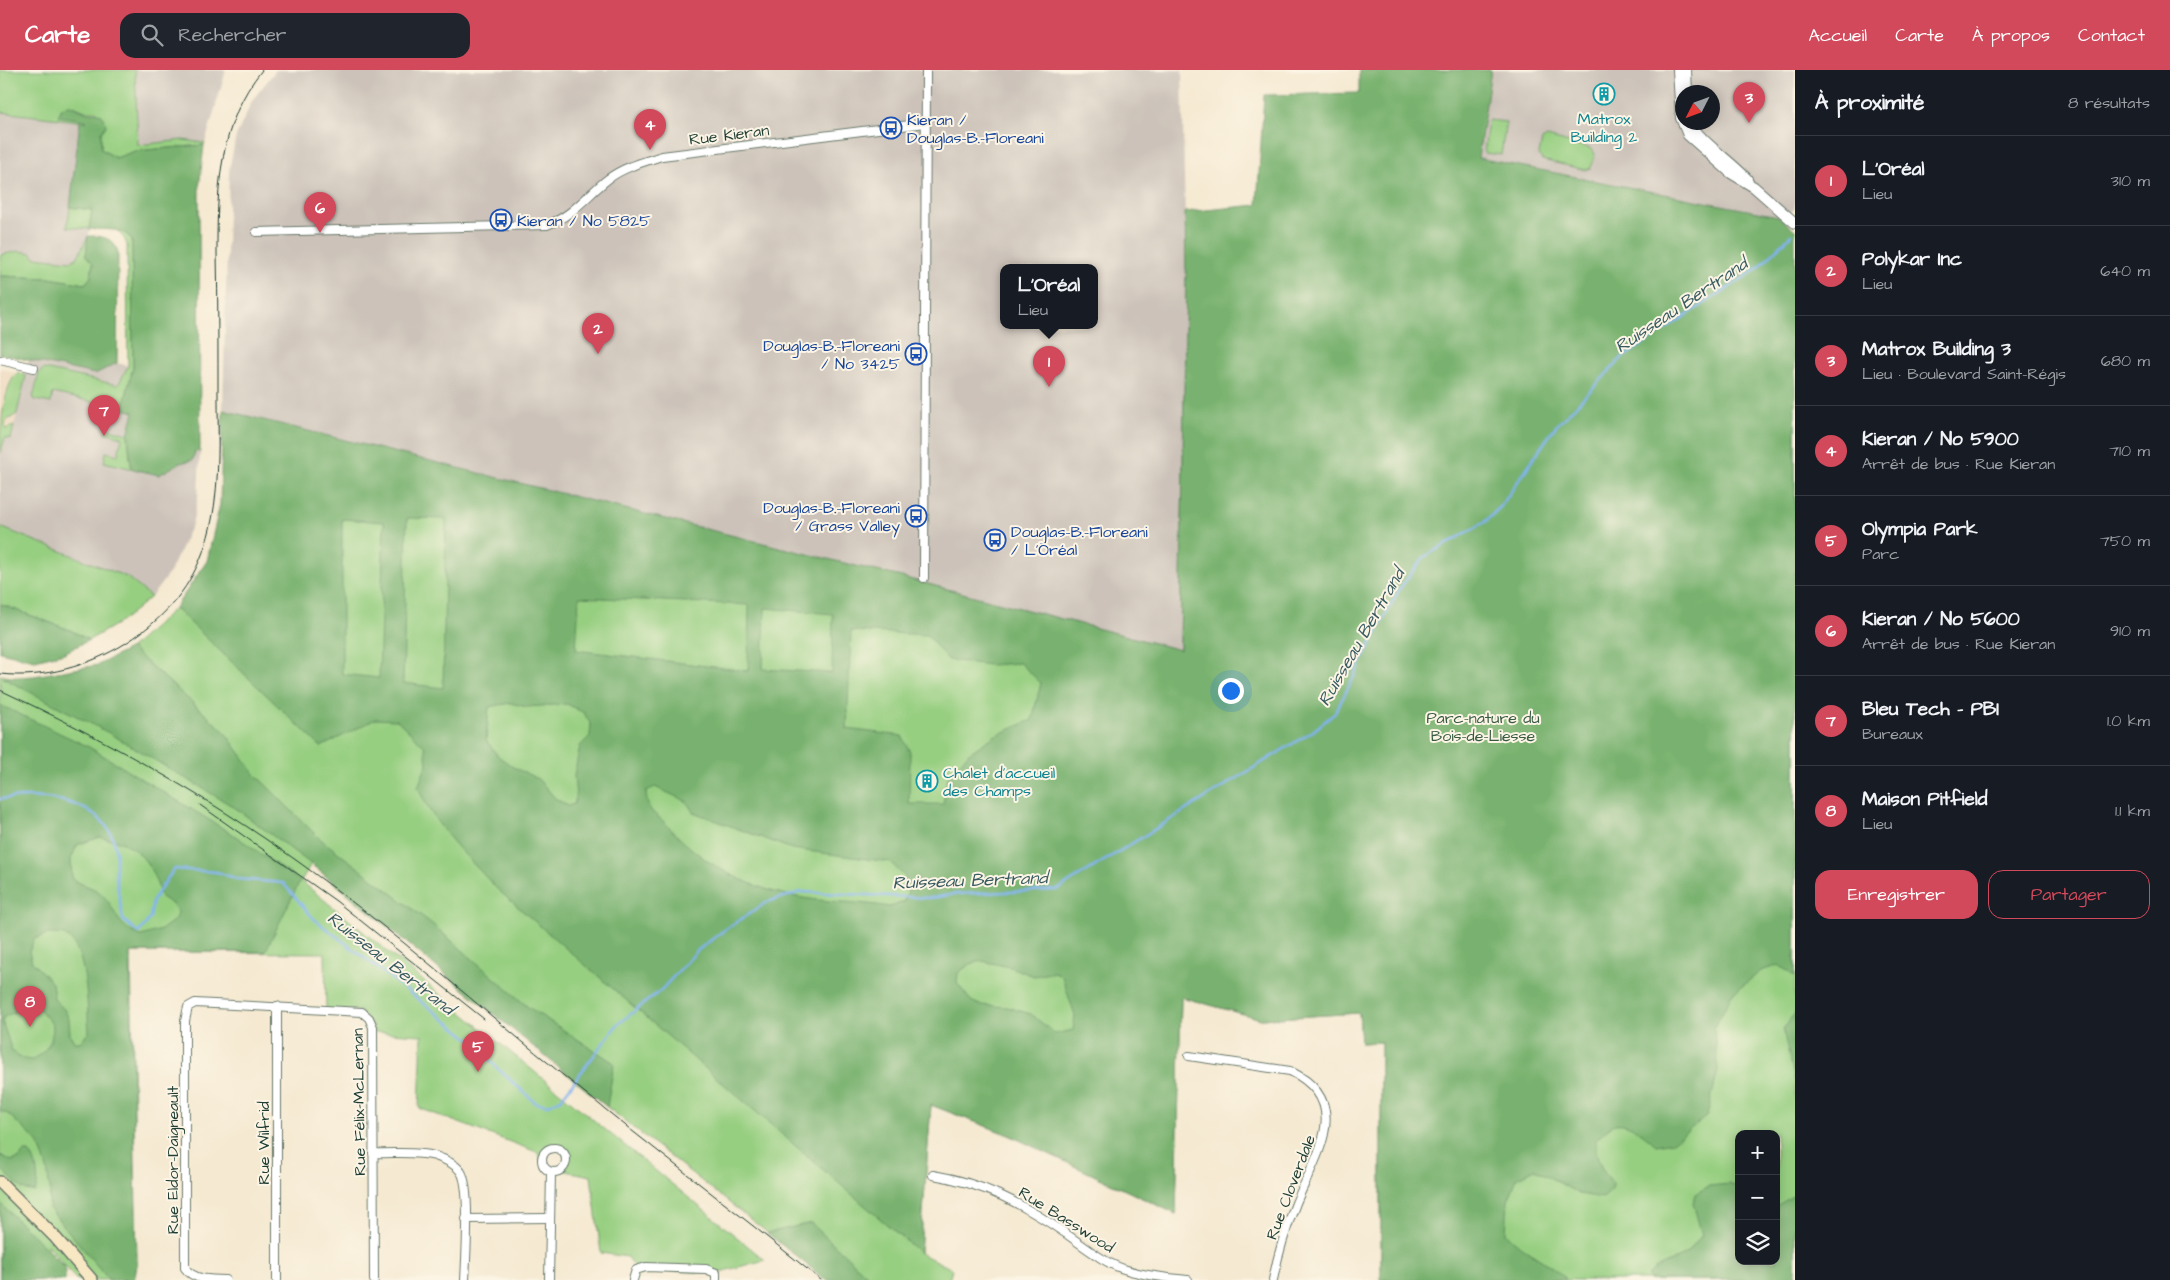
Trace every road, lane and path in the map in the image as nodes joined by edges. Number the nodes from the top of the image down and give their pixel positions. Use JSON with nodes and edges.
{"nodes":[{"id":1,"x":926,"y":70,"type":"edge"},
{"id":2,"x":1678,"y":70,"type":"edge"},
{"id":3,"x":1686,"y":70,"type":"edge"},
{"id":4,"x":1687,"y":85,"type":"edge"},
{"id":5,"x":926,"y":123,"type":"junction"},
{"id":6,"x":1695,"y":130,"type":"edge"},
{"id":7,"x":1754,"y":187,"type":"junction"},
{"id":8,"x":1795,"y":223,"type":"edge"},
{"id":9,"x":256,"y":232,"type":"dead end"},
{"id":10,"x":0,"y":360,"type":"edge"},
{"id":11,"x":34,"y":368,"type":"dead end"},
{"id":12,"x":924,"y":578,"type":"dead end"},
{"id":13,"x":277,"y":1006,"type":"junction"},
{"id":14,"x":188,"y":1007,"type":"joint"},
{"id":15,"x":1189,"y":1056,"type":"dead end"},
{"id":16,"x":373,"y":1153,"type":"junction"},
{"id":17,"x":551,"y":1172,"type":"dead end"},
{"id":18,"x":933,"y":1175,"type":"dead end"},
{"id":19,"x":0,"y":1182,"type":"edge"},
{"id":20,"x":548,"y":1218,"type":"junction"},
{"id":21,"x":466,"y":1219,"type":"junction"},
{"id":22,"x":1175,"y":1279,"type":"edge"},
{"id":23,"x":92,"y":1280,"type":"edge"},
{"id":24,"x":226,"y":1280,"type":"edge"},
{"id":25,"x":277,"y":1280,"type":"edge"},
{"id":26,"x":374,"y":1280,"type":"edge"},
{"id":27,"x":465,"y":1280,"type":"edge"},
{"id":28,"x":549,"y":1280,"type":"edge"},
{"id":29,"x":633,"y":1280,"type":"edge"},
{"id":30,"x":716,"y":1280,"type":"edge"},
{"id":31,"x":1188,"y":1280,"type":"edge"},
{"id":32,"x":1273,"y":1280,"type":"edge"}],
"edges":[{"from":1,"to":5,"type":"street"},
{"from":2,"to":7,"type":"street"},
{"from":3,"to":4,"type":"street"},
{"from":5,"to":9,"type":"street","name":"Rue Kieran"},
{"from":5,"to":12,"type":"street"},
{"from":6,"to":7,"type":"street"},
{"from":7,"to":8,"type":"street"},
{"from":10,"to":11,"type":"street"},
{"from":13,"to":14,"type":"street","name":"Rue Félix-McLernan"},
{"from":13,"to":16,"type":"street","name":"Rue Félix-McLernan"},
{"from":13,"to":25,"type":"street","name":"Rue Wilfrid"},
{"from":14,"to":24,"type":"street","name":"Rue Eldor-Daigneault"},
{"from":15,"to":32,"type":"street","name":"Rue Cloverdale"},
{"from":16,"to":21,"type":"street"},
{"from":16,"to":26,"type":"street","name":"Rue Félix-McLernan"},
{"from":17,"to":20,"type":"street"},
{"from":18,"to":22,"type":"street","name":"Rue Basswood"},
{"from":19,"to":23,"type":"main road"},
{"from":20,"to":21,"type":"street"},
{"from":20,"to":28,"type":"street"},
{"from":21,"to":27,"type":"street"},
{"from":22,"to":31,"type":"street","name":"Rue Basswood"},
{"from":29,"to":30,"type":"street"}]}
